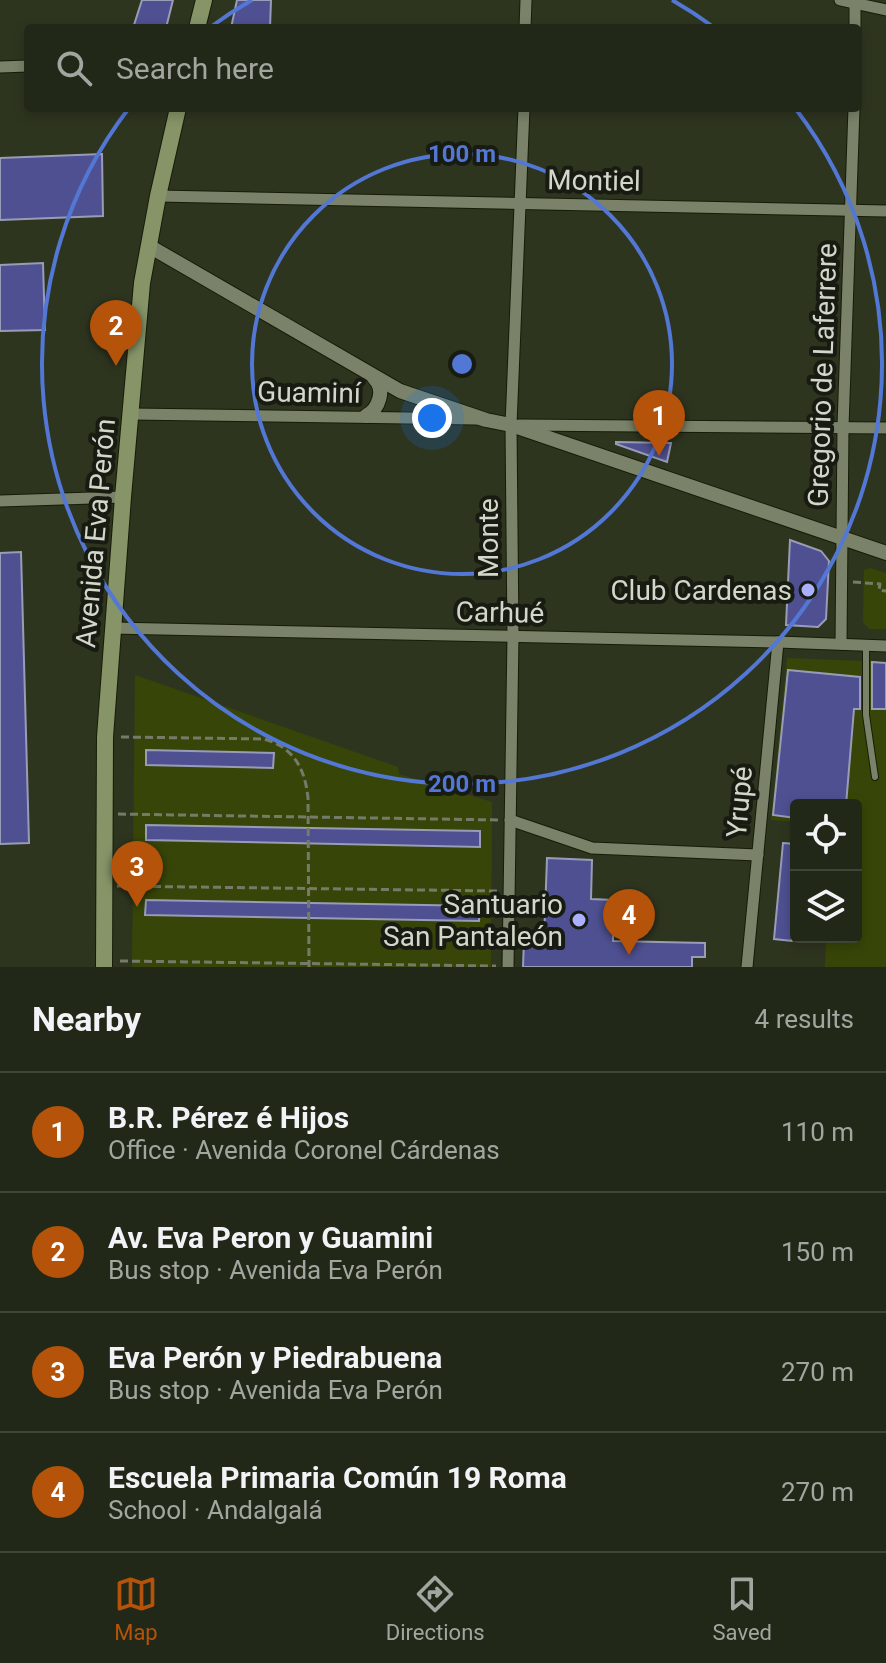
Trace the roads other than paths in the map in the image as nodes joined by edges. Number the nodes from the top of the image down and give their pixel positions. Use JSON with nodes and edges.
{"nodes":[{"id":1,"x":204,"y":0,"type":"edge"},
{"id":2,"x":526,"y":0,"type":"edge"},
{"id":3,"x":840,"y":0,"type":"edge"},
{"id":4,"x":855,"y":2,"type":"edge"},
{"id":5,"x":886,"y":10,"type":"edge"},
{"id":6,"x":198,"y":24,"type":"edge"},
{"id":7,"x":525,"y":24,"type":"edge"},
{"id":8,"x":855,"y":24,"type":"edge"},
{"id":9,"x":24,"y":66,"type":"edge"},
{"id":10,"x":0,"y":67,"type":"edge"},
{"id":11,"x":177,"y":112,"type":"edge"},
{"id":12,"x":524,"y":112,"type":"edge"},
{"id":13,"x":854,"y":112,"type":"edge"},
{"id":14,"x":158,"y":196,"type":"junction"},
{"id":15,"x":522,"y":202,"type":"junction"},
{"id":16,"x":852,"y":210,"type":"junction"},
{"id":17,"x":886,"y":211,"type":"edge"},
{"id":18,"x":149,"y":246,"type":"junction"},
{"id":19,"x":374,"y":378,"type":"junction"},
{"id":20,"x":132,"y":414,"type":"junction"},
{"id":21,"x":366,"y":416,"type":"junction"},
{"id":22,"x":486,"y":420,"type":"junction"},
{"id":23,"x":511,"y":425,"type":"junction"},
{"id":24,"x":843,"y":427,"type":"junction"},
{"id":25,"x":886,"y":428,"type":"edge"},
{"id":26,"x":123,"y":497,"type":"junction"},
{"id":27,"x":0,"y":501,"type":"edge"},
{"id":28,"x":841,"y":539,"type":"junction"},
{"id":29,"x":886,"y":553,"type":"edge"},
{"id":30,"x":112,"y":628,"type":"junction"},
{"id":31,"x":513,"y":636,"type":"junction"},
{"id":32,"x":778,"y":642,"type":"junction"},
{"id":33,"x":841,"y":644,"type":"junction"},
{"id":34,"x":866,"y":645,"type":"junction"},
{"id":35,"x":886,"y":646,"type":"edge"},
{"id":36,"x":875,"y":777,"type":"dead end"},
{"id":37,"x":510,"y":820,"type":"junction"},
{"id":38,"x":758,"y":855,"type":"junction"},
{"id":39,"x":104,"y":964,"type":"edge"},
{"id":40,"x":508,"y":966,"type":"edge"},
{"id":41,"x":747,"y":967,"type":"edge"}],
"edges":[{"from":1,"to":6,"type":"main road"},
{"from":2,"to":7,"type":"street"},
{"from":3,"to":4,"type":"street"},
{"from":4,"to":5,"type":"street"},
{"from":4,"to":8,"type":"street"},
{"from":9,"to":10,"type":"street"},
{"from":11,"to":14,"type":"main road","name":"Avenida Eva Perón"},
{"from":12,"to":15,"type":"street","name":"Monte"},
{"from":13,"to":16,"type":"street","name":"Gregorio de Laferrere"},
{"from":14,"to":15,"type":"street","name":"Montiel"},
{"from":14,"to":18,"type":"main road","name":"Avenida Eva Perón"},
{"from":15,"to":16,"type":"street","name":"Montiel"},
{"from":15,"to":23,"type":"street","name":"Monte"},
{"from":16,"to":17,"type":"street","name":"Montiel"},
{"from":16,"to":24,"type":"street","name":"Gregorio de Laferrere"},
{"from":18,"to":19,"type":"street"},
{"from":18,"to":20,"type":"main road","name":"Avenida Eva Perón"},
{"from":19,"to":21,"type":"street"},
{"from":19,"to":22,"type":"street"},
{"from":20,"to":21,"type":"street","name":"Guaminí"},
{"from":20,"to":26,"type":"main road","name":"Avenida Eva Perón"},
{"from":21,"to":22,"type":"street","name":"Guaminí"},
{"from":22,"to":23,"type":"street"},
{"from":23,"to":24,"type":"street"},
{"from":23,"to":28,"type":"street"},
{"from":23,"to":31,"type":"street","name":"Monte"},
{"from":24,"to":25,"type":"street"},
{"from":24,"to":28,"type":"street","name":"Gregorio de Laferrere"},
{"from":26,"to":27,"type":"street"},
{"from":26,"to":30,"type":"main road","name":"Avenida Eva Perón"},
{"from":28,"to":29,"type":"street"},
{"from":28,"to":33,"type":"street","name":"Gregorio de Laferrere"},
{"from":30,"to":31,"type":"street","name":"Carhué"},
{"from":30,"to":39,"type":"main road","name":"Avenida Eva Perón"},
{"from":31,"to":32,"type":"street","name":"Carhué"},
{"from":31,"to":37,"type":"street","name":"Monte"},
{"from":32,"to":33,"type":"street","name":"Carhué"},
{"from":32,"to":38,"type":"street","name":"Yrupé"},
{"from":33,"to":34,"type":"street","name":"Carhué"},
{"from":34,"to":35,"type":"street","name":"Carhué"},
{"from":34,"to":36,"type":"lane"},
{"from":37,"to":38,"type":"street"},
{"from":37,"to":40,"type":"street","name":"Monte"},
{"from":38,"to":41,"type":"street","name":"Yrupé"}]}
